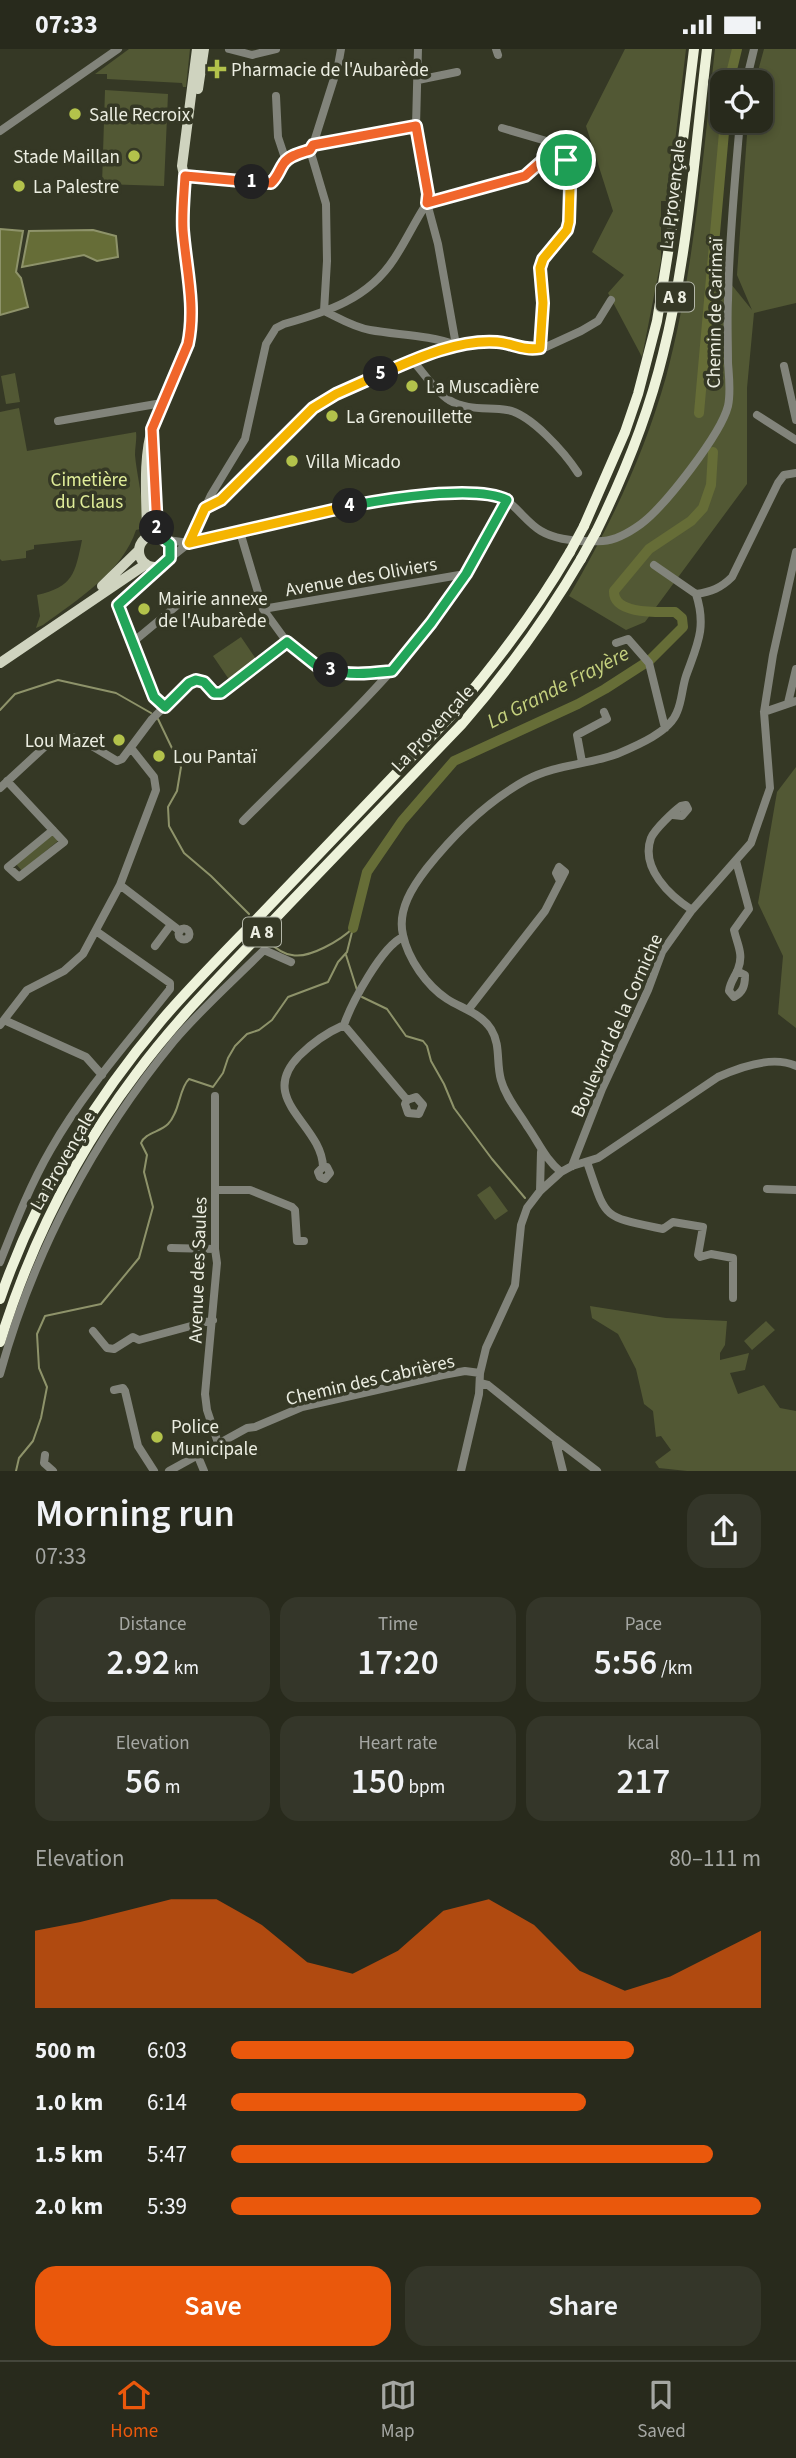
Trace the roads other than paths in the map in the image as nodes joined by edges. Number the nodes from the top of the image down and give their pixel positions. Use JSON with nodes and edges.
{"nodes":[{"id":1,"x":118,"y":49,"type":"edge"},
{"id":2,"x":197,"y":49,"type":"edge"},
{"id":3,"x":204,"y":49,"type":"edge"},
{"id":4,"x":276,"y":49,"type":"edge"},
{"id":5,"x":341,"y":49,"type":"edge"},
{"id":6,"x":418,"y":49,"type":"edge"},
{"id":7,"x":694,"y":49,"type":"edge"},
{"id":8,"x":707,"y":49,"type":"edge"},
{"id":9,"x":754,"y":49,"type":"edge"},
{"id":10,"x":236,"y":50,"type":"edge"},
{"id":11,"x":749,"y":70,"type":"edge"},
{"id":12,"x":457,"y":72,"type":"dead end"},
{"id":13,"x":418,"y":80,"type":"junction"},
{"id":14,"x":276,"y":96,"type":"dead end"},
{"id":15,"x":416,"y":126,"type":"junction"},
{"id":16,"x":502,"y":128,"type":"dead end"},
{"id":17,"x":0,"y":131,"type":"edge"},
{"id":18,"x":739,"y":133,"type":"edge"},
{"id":19,"x":560,"y":145,"type":"junction"},
{"id":20,"x":312,"y":148,"type":"junction"},
{"id":21,"x":286,"y":161,"type":"junction"},
{"id":22,"x":185,"y":176,"type":"junction"},
{"id":23,"x":427,"y":203,"type":"junction"},
{"id":24,"x":611,"y":300,"type":"dead end"},
{"id":25,"x":324,"y":311,"type":"junction"},
{"id":26,"x":456,"y":345,"type":"junction"},
{"id":27,"x":540,"y":348,"type":"junction"},
{"id":28,"x":412,"y":360,"type":"junction"},
{"id":29,"x":784,"y":366,"type":"dead end"},
{"id":30,"x":162,"y":403,"type":"junction"},
{"id":31,"x":757,"y":415,"type":"dead end"},
{"id":32,"x":796,"y":420,"type":"edge"},
{"id":33,"x":58,"y":421,"type":"dead end"},
{"id":34,"x":152,"y":429,"type":"junction"},
{"id":35,"x":796,"y":440,"type":"edge"},
{"id":36,"x":578,"y":473,"type":"dead end"},
{"id":37,"x":796,"y":473,"type":"edge"},
{"id":38,"x":507,"y":500,"type":"junction"},
{"id":39,"x":205,"y":508,"type":"junction"},
{"id":40,"x":240,"y":532,"type":"junction"},
{"id":41,"x":148,"y":537,"type":"junction"},
{"id":42,"x":163,"y":538,"type":"junction"},
{"id":43,"x":189,"y":543,"type":"junction"},
{"id":44,"x":139,"y":550,"type":"junction"},
{"id":45,"x":796,"y":552,"type":"edge"},
{"id":46,"x":170,"y":558,"type":"junction"},
{"id":47,"x":146,"y":564,"type":"junction"},
{"id":48,"x":654,"y":565,"type":"dead end"},
{"id":49,"x":158,"y":567,"type":"junction"},
{"id":50,"x":466,"y":574,"type":"junction"},
{"id":51,"x":696,"y":594,"type":"junction"},
{"id":52,"x":186,"y":598,"type":"dead end"},
{"id":53,"x":82,"y":605,"type":"junction"},
{"id":54,"x":263,"y":609,"type":"junction"},
{"id":55,"x":133,"y":642,"type":"junction"},
{"id":56,"x":287,"y":642,"type":"junction"},
{"id":57,"x":616,"y":643,"type":"dead end"},
{"id":58,"x":0,"y":663,"type":"edge"},
{"id":59,"x":796,"y":669,"type":"edge"},
{"id":60,"x":392,"y":671,"type":"junction"},
{"id":61,"x":792,"y":702,"type":"edge"},
{"id":62,"x":165,"y":707,"type":"junction"},
{"id":63,"x":604,"y":712,"type":"dead end"},
{"id":64,"x":764,"y":712,"type":"junction"},
{"id":65,"x":665,"y":728,"type":"junction"},
{"id":66,"x":131,"y":748,"type":"junction"},
{"id":67,"x":582,"y":761,"type":"junction"},
{"id":68,"x":7,"y":781,"type":"junction"},
{"id":69,"x":0,"y":788,"type":"edge"},
{"id":70,"x":673,"y":815,"type":"dead end"},
{"id":71,"x":243,"y":821,"type":"dead end"},
{"id":72,"x":53,"y":830,"type":"junction"},
{"id":73,"x":736,"y":861,"type":"junction"},
{"id":74,"x":560,"y":881,"type":"dead end"},
{"id":75,"x":120,"y":885,"type":"junction"},
{"id":76,"x":692,"y":910,"type":"junction"},
{"id":77,"x":170,"y":926,"type":"junction"},
{"id":78,"x":96,"y":931,"type":"junction"},
{"id":79,"x":180,"y":931,"type":"dead end"},
{"id":80,"x":403,"y":937,"type":"junction"},
{"id":81,"x":155,"y":946,"type":"dead end"},
{"id":82,"x":291,"y":962,"type":"dead end"},
{"id":83,"x":737,"y":971,"type":"dead end"},
{"id":84,"x":468,"y":1010,"type":"junction"},
{"id":85,"x":2,"y":1023,"type":"edge"},
{"id":86,"x":344,"y":1025,"type":"junction"},
{"id":87,"x":796,"y":1066,"type":"edge"},
{"id":88,"x":102,"y":1075,"type":"junction"},
{"id":89,"x":215,"y":1096,"type":"dead end"},
{"id":90,"x":407,"y":1100,"type":"dead end"},
{"id":91,"x":541,"y":1152,"type":"junction"},
{"id":92,"x":587,"y":1161,"type":"junction"},
{"id":93,"x":572,"y":1166,"type":"junction"},
{"id":94,"x":323,"y":1167,"type":"dead end"},
{"id":95,"x":561,"y":1172,"type":"junction"},
{"id":96,"x":767,"y":1189,"type":"dead end"},
{"id":97,"x":216,"y":1190,"type":"junction"},
{"id":98,"x":796,"y":1190,"type":"edge"},
{"id":99,"x":540,"y":1191,"type":"junction"},
{"id":100,"x":304,"y":1241,"type":"dead end"},
{"id":101,"x":171,"y":1248,"type":"dead end"},
{"id":102,"x":215,"y":1249,"type":"junction"},
{"id":103,"x":0,"y":1262,"type":"edge"},
{"id":104,"x":733,"y":1298,"type":"dead end"},
{"id":105,"x":0,"y":1299,"type":"edge"},
{"id":106,"x":213,"y":1320,"type":"junction"},
{"id":107,"x":93,"y":1331,"type":"dead end"},
{"id":108,"x":0,"y":1342,"type":"edge"},
{"id":109,"x":0,"y":1374,"type":"edge"},
{"id":110,"x":480,"y":1378,"type":"junction"},
{"id":111,"x":114,"y":1390,"type":"dead end"},
{"id":112,"x":555,"y":1439,"type":"junction"},
{"id":113,"x":218,"y":1443,"type":"junction"},
{"id":114,"x":197,"y":1454,"type":"junction"},
{"id":115,"x":45,"y":1455,"type":"dead end"},
{"id":116,"x":52,"y":1471,"type":"edge"},
{"id":117,"x":154,"y":1471,"type":"edge"},
{"id":118,"x":169,"y":1471,"type":"edge"},
{"id":119,"x":204,"y":1471,"type":"edge"},
{"id":120,"x":461,"y":1471,"type":"edge"},
{"id":121,"x":563,"y":1471,"type":"edge"},
{"id":122,"x":597,"y":1471,"type":"edge"}],
"edges":[{"from":1,"to":17,"type":"street"},
{"from":2,"to":22,"type":"main road"},
{"from":3,"to":22,"type":"main road"},
{"from":4,"to":10,"type":"street"},
{"from":5,"to":20,"type":"street"},
{"from":6,"to":13,"type":"street"},
{"from":7,"to":105,"type":"highway","name":"La Provençale","number":"A 8","bridge":true},
{"from":8,"to":108,"type":"highway","name":"La Provençale","number":"A 8","bridge":true},
{"from":9,"to":11,"type":"street"},
{"from":12,"to":13,"type":"street"},
{"from":13,"to":15,"type":"street"},
{"from":14,"to":21,"type":"street"},
{"from":15,"to":20,"type":"street"},
{"from":15,"to":23,"type":"street"},
{"from":16,"to":19,"type":"street"},
{"from":18,"to":38,"type":"street","name":"Chemin de Carimaï"},
{"from":19,"to":23,"type":"street"},
{"from":19,"to":27,"type":"street"},
{"from":20,"to":21,"type":"street"},
{"from":20,"to":25,"type":"street"},
{"from":21,"to":22,"type":"street"},
{"from":22,"to":30,"type":"main road"},
{"from":23,"to":25,"type":"street"},
{"from":23,"to":26,"type":"street"},
{"from":24,"to":27,"type":"street"},
{"from":25,"to":26,"type":"street"},
{"from":25,"to":39,"type":"street"},
{"from":26,"to":27,"type":"street"},
{"from":26,"to":28,"type":"street"},
{"from":28,"to":36,"type":"street"},
{"from":28,"to":39,"type":"street"},
{"from":29,"to":32,"type":"street"},
{"from":30,"to":33,"type":"street"},
{"from":30,"to":34,"type":"main road"},
{"from":31,"to":35,"type":"street"},
{"from":34,"to":41,"type":"main road"},
{"from":34,"to":42,"type":"main road"},
{"from":37,"to":51,"type":"street"},
{"from":38,"to":40,"type":"street"},
{"from":38,"to":50,"type":"street"},
{"from":39,"to":43,"type":"street"},
{"from":40,"to":43,"type":"street"},
{"from":40,"to":54,"type":"street"},
{"from":41,"to":42,"type":"main road"},
{"from":41,"to":44,"type":"main road"},
{"from":42,"to":43,"type":"street"},
{"from":42,"to":46,"type":"main road"},
{"from":43,"to":46,"type":"street"},
{"from":44,"to":47,"type":"main road"},
{"from":44,"to":53,"type":"main road"},
{"from":45,"to":64,"type":"street","name":"Boulevard de la Corniche"},
{"from":46,"to":49,"type":"main road"},
{"from":47,"to":49,"type":"main road"},
{"from":47,"to":53,"type":"main road"},
{"from":48,"to":51,"type":"street"},
{"from":49,"to":55,"type":"street"},
{"from":50,"to":54,"type":"street","name":"Avenue des Oliviers"},
{"from":50,"to":60,"type":"street"},
{"from":51,"to":65,"type":"street"},
{"from":52,"to":55,"type":"street"},
{"from":53,"to":58,"type":"main road"},
{"from":54,"to":56,"type":"street"},
{"from":55,"to":62,"type":"street"},
{"from":56,"to":60,"type":"street"},
{"from":56,"to":62,"type":"street"},
{"from":57,"to":65,"type":"street"},
{"from":59,"to":61,"type":"street"},
{"from":60,"to":71,"type":"street"},
{"from":61,"to":64,"type":"street"},
{"from":62,"to":66,"type":"street"},
{"from":63,"to":67,"type":"street"},
{"from":64,"to":73,"type":"street","name":"Boulevard de la Corniche"},
{"from":65,"to":67,"type":"street"},
{"from":66,"to":68,"type":"street"},
{"from":66,"to":75,"type":"street"},
{"from":67,"to":80,"type":"street"},
{"from":68,"to":69,"type":"street"},
{"from":68,"to":72,"type":"street"},
{"from":70,"to":76,"type":"street"},
{"from":72,"to":72,"type":"street"},
{"from":73,"to":76,"type":"street","name":"Boulevard de la Corniche"},
{"from":73,"to":83,"type":"street"},
{"from":74,"to":84,"type":"street"},
{"from":75,"to":77,"type":"street"},
{"from":75,"to":78,"type":"street"},
{"from":76,"to":93,"type":"street","name":"Boulevard de la Corniche"},
{"from":77,"to":79,"type":"street"},
{"from":77,"to":81,"type":"street"},
{"from":78,"to":85,"type":"street"},
{"from":78,"to":88,"type":"street"},
{"from":80,"to":84,"type":"street"},
{"from":80,"to":86,"type":"street"},
{"from":82,"to":109,"type":"street"},
{"from":84,"to":91,"type":"street"},
{"from":85,"to":88,"type":"street"},
{"from":86,"to":90,"type":"street"},
{"from":86,"to":94,"type":"street"},
{"from":87,"to":92,"type":"street","name":"Chemin des Cabrières"},
{"from":88,"to":103,"type":"street"},
{"from":89,"to":97,"type":"street","name":"Avenue des Saules"},
{"from":91,"to":95,"type":"street"},
{"from":91,"to":99,"type":"street"},
{"from":92,"to":93,"type":"street","name":"Chemin des Cabrières"},
{"from":92,"to":104,"type":"street"},
{"from":93,"to":95,"type":"street","name":"Chemin des Cabrières"},
{"from":95,"to":99,"type":"street","name":"Chemin des Cabrières"},
{"from":96,"to":98,"type":"street"},
{"from":97,"to":100,"type":"street"},
{"from":97,"to":102,"type":"street","name":"Avenue des Saules"},
{"from":99,"to":110,"type":"street","name":"Chemin des Cabrières"},
{"from":101,"to":102,"type":"street"},
{"from":102,"to":106,"type":"street","name":"Avenue des Saules"},
{"from":106,"to":107,"type":"street"},
{"from":106,"to":113,"type":"street","name":"Avenue des Saules"},
{"from":110,"to":112,"type":"street"},
{"from":110,"to":113,"type":"street","name":"Chemin des Cabrières"},
{"from":110,"to":120,"type":"street"},
{"from":111,"to":117,"type":"street"},
{"from":112,"to":121,"type":"street"},
{"from":112,"to":122,"type":"street"},
{"from":113,"to":114,"type":"street","name":"Chemin des Cabrières"},
{"from":114,"to":118,"type":"street","name":"Chemin des Cabrières"},
{"from":114,"to":119,"type":"street"},
{"from":115,"to":116,"type":"street"}]}
